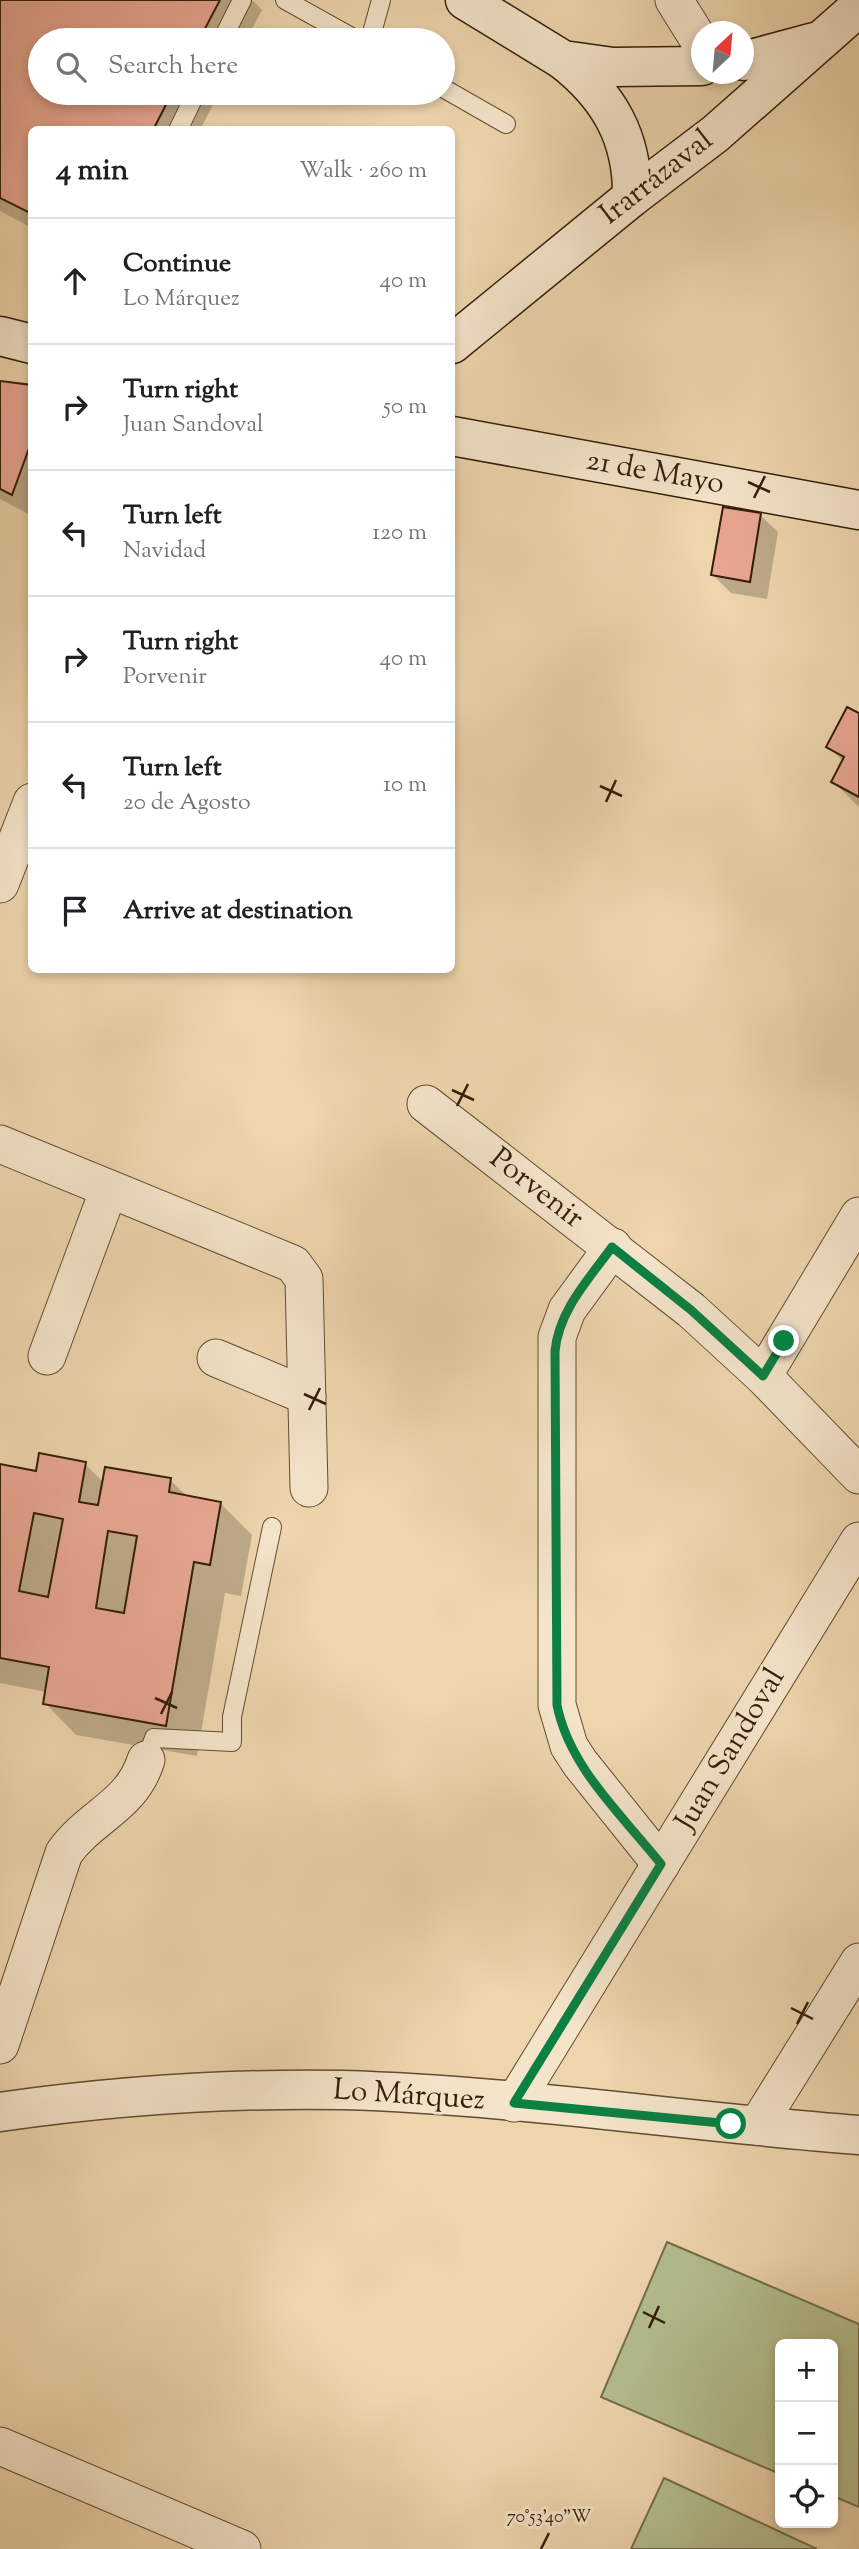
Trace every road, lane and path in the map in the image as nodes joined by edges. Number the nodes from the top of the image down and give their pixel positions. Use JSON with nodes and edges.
{"nodes":[{"id":1,"x":242,"y":0,"type":"edge"},
{"id":2,"x":285,"y":0,"type":"edge"},
{"id":3,"x":381,"y":0,"type":"edge"},
{"id":4,"x":465,"y":0,"type":"edge"},
{"id":5,"x":674,"y":0,"type":"edge"},
{"id":6,"x":859,"y":7,"type":"edge"},
{"id":7,"x":228,"y":28,"type":"edge"},
{"id":8,"x":335,"y":28,"type":"edge"},
{"id":9,"x":373,"y":28,"type":"edge"},
{"id":10,"x":691,"y":28,"type":"edge"},
{"id":11,"x":826,"y":38,"type":"junction"},
{"id":12,"x":754,"y":58,"type":"edge"},
{"id":13,"x":564,"y":60,"type":"junction"},
{"id":14,"x":691,"y":66,"type":"edge"},
{"id":15,"x":455,"y":95,"type":"edge"},
{"id":16,"x":190,"y":105,"type":"edge"},
{"id":17,"x":506,"y":124,"type":"dead end"},
{"id":18,"x":180,"y":126,"type":"edge"},
{"id":19,"x":632,"y":197,"type":"junction"},
{"id":20,"x":0,"y":336,"type":"edge"},
{"id":21,"x":455,"y":342,"type":"edge"},
{"id":22,"x":28,"y":343,"type":"edge"},
{"id":23,"x":455,"y":434,"type":"edge"},
{"id":24,"x":859,"y":510,"type":"edge"},
{"id":25,"x":28,"y":813,"type":"edge"},
{"id":26,"x":0,"y":884,"type":"edge"},
{"id":27,"x":426,"y":1104,"type":"dead end"},
{"id":28,"x":0,"y":1144,"type":"edge"},
{"id":29,"x":109,"y":1189,"type":"junction"},
{"id":30,"x":859,"y":1216,"type":"edge"},
{"id":31,"x":612,"y":1247,"type":"junction"},
{"id":32,"x":47,"y":1356,"type":"dead end"},
{"id":33,"x":216,"y":1358,"type":"dead end"},
{"id":34,"x":763,"y":1376,"type":"junction"},
{"id":35,"x":307,"y":1396,"type":"junction"},
{"id":36,"x":859,"y":1475,"type":"edge"},
{"id":37,"x":309,"y":1488,"type":"dead end"},
{"id":38,"x":272,"y":1527,"type":"dead end"},
{"id":39,"x":859,"y":1541,"type":"edge"},
{"id":40,"x":146,"y":1760,"type":"joint"},
{"id":41,"x":661,"y":1864,"type":"junction"},
{"id":42,"x":859,"y":1962,"type":"edge"},
{"id":43,"x":0,"y":2045,"type":"edge"},
{"id":44,"x":514,"y":2103,"type":"junction"},
{"id":45,"x":0,"y":2112,"type":"edge"},
{"id":46,"x":757,"y":2126,"type":"junction"},
{"id":47,"x":859,"y":2135,"type":"edge"},
{"id":48,"x":0,"y":2446,"type":"edge"},
{"id":49,"x":242,"y":2549,"type":"edge"}],
"edges":[{"from":1,"to":7,"type":"lane"},
{"from":2,"to":8,"type":"lane"},
{"from":3,"to":9,"type":"lane"},
{"from":4,"to":13,"type":"main road"},
{"from":5,"to":10,"type":"street"},
{"from":6,"to":11,"type":"main road","name":"Irarrázaval"},
{"from":11,"to":12,"type":"main road"},
{"from":11,"to":19,"type":"main road","name":"Irarrázaval"},
{"from":13,"to":14,"type":"main road"},
{"from":13,"to":19,"type":"main road"},
{"from":15,"to":17,"type":"lane"},
{"from":16,"to":18,"type":"lane"},
{"from":19,"to":21,"type":"main road","name":"Irarrázaval"},
{"from":20,"to":22,"type":"main road"},
{"from":23,"to":24,"type":"main road","name":"21 de Mayo"},
{"from":25,"to":26,"type":"street"},
{"from":27,"to":31,"type":"street","name":"Porvenir"},
{"from":28,"to":29,"type":"street"},
{"from":29,"to":32,"type":"street"},
{"from":29,"to":35,"type":"street"},
{"from":30,"to":34,"type":"street"},
{"from":31,"to":34,"type":"street","name":"Porvenir"},
{"from":31,"to":41,"type":"street"},
{"from":33,"to":35,"type":"street"},
{"from":34,"to":36,"type":"street","name":"Porvenir"},
{"from":35,"to":37,"type":"street"},
{"from":38,"to":40,"type":"lane"},
{"from":39,"to":41,"type":"street","name":"Juan Sandoval"},
{"from":40,"to":43,"type":"street"},
{"from":41,"to":44,"type":"street","name":"Juan Sandoval"},
{"from":42,"to":46,"type":"street"},
{"from":44,"to":45,"type":"main road","name":"Lo Márquez"},
{"from":44,"to":46,"type":"main road","name":"Lo Márquez"},
{"from":46,"to":47,"type":"main road","name":"Lo Márquez"},
{"from":48,"to":49,"type":"street"}]}
